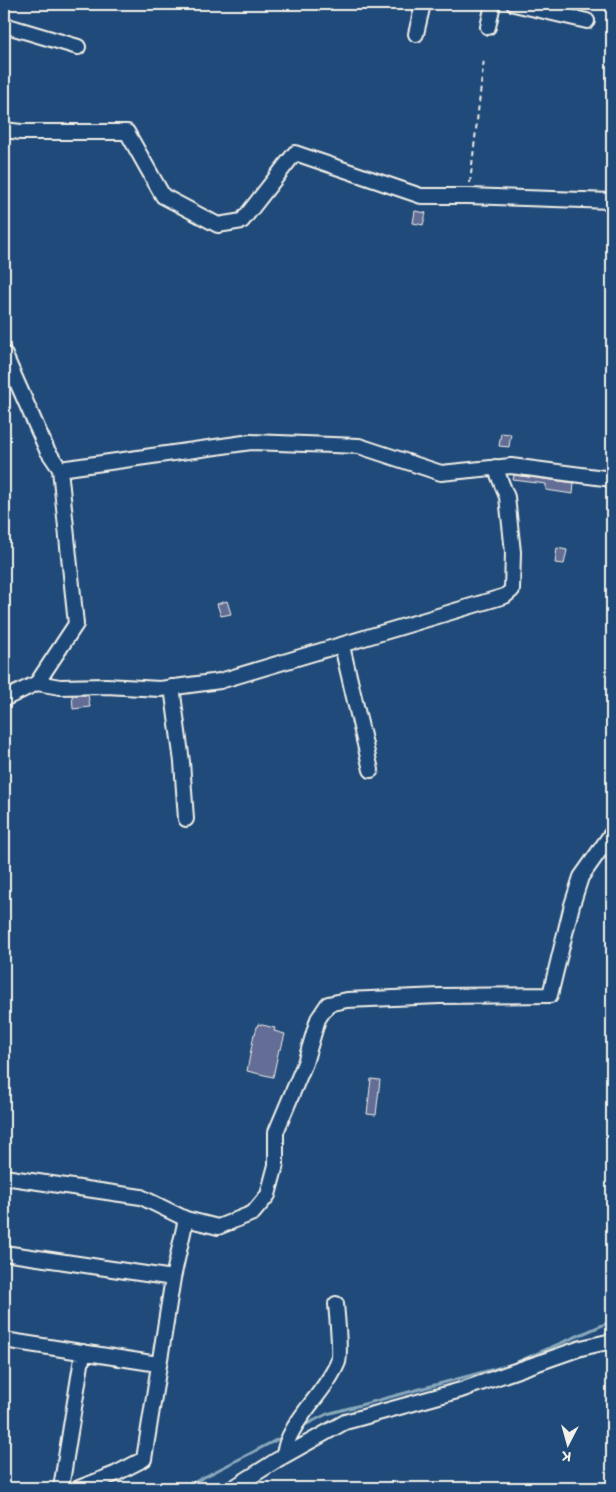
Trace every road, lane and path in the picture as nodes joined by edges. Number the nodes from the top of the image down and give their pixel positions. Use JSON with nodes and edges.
{"nodes":[{"id":1,"x":423,"y":4,"type":"edge"},
{"id":2,"x":494,"y":4,"type":"edge"},
{"id":3,"x":514,"y":4,"type":"edge"},
{"id":4,"x":587,"y":21,"type":"dead end"},
{"id":5,"x":4,"y":25,"type":"edge"},
{"id":6,"x":488,"y":27,"type":"dead end"},
{"id":7,"x":416,"y":34,"type":"dead end"},
{"id":8,"x":78,"y":47,"type":"dead end"},
{"id":9,"x":484,"y":59,"type":"dead end"},
{"id":10,"x":4,"y":130,"type":"edge"},
{"id":11,"x":469,"y":196,"type":"junction"},
{"id":12,"x":612,"y":201,"type":"edge"},
{"id":13,"x":4,"y":353,"type":"edge"},
{"id":14,"x":495,"y":467,"type":"junction"},
{"id":15,"x":60,"y":469,"type":"junction"},
{"id":16,"x":612,"y":479,"type":"edge"},
{"id":17,"x":342,"y":646,"type":"junction"},
{"id":18,"x":37,"y":683,"type":"junction"},
{"id":19,"x":172,"y":687,"type":"junction"},
{"id":20,"x":4,"y":699,"type":"edge"},
{"id":21,"x":371,"y":770,"type":"dead end"},
{"id":22,"x":186,"y":819,"type":"dead end"},
{"id":23,"x":612,"y":833,"type":"edge"},
{"id":24,"x":4,"y":1177,"type":"edge"},
{"id":25,"x":186,"y":1219,"type":"junction"},
{"id":26,"x":4,"y":1253,"type":"edge"},
{"id":27,"x":173,"y":1278,"type":"junction"},
{"id":28,"x":336,"y":1304,"type":"dead end"},
{"id":29,"x":4,"y":1340,"type":"edge"},
{"id":30,"x":612,"y":1341,"type":"edge"},
{"id":31,"x":83,"y":1352,"type":"junction"},
{"id":32,"x":158,"y":1364,"type":"junction"},
{"id":33,"x":284,"y":1456,"type":"junction"},
{"id":34,"x":61,"y":1488,"type":"edge"},
{"id":35,"x":79,"y":1488,"type":"edge"},
{"id":36,"x":233,"y":1488,"type":"edge"}],
"edges":[{"from":1,"to":7,"type":"street"},
{"from":2,"to":6,"type":"street"},
{"from":3,"to":4,"type":"street"},
{"from":5,"to":8,"type":"street"},
{"from":9,"to":11,"type":"path"},
{"from":10,"to":11,"type":"street"},
{"from":11,"to":12,"type":"street"},
{"from":13,"to":15,"type":"street"},
{"from":14,"to":15,"type":"street"},
{"from":14,"to":16,"type":"street"},
{"from":14,"to":17,"type":"street"},
{"from":15,"to":18,"type":"street"},
{"from":17,"to":19,"type":"street"},
{"from":17,"to":21,"type":"street"},
{"from":18,"to":19,"type":"street"},
{"from":18,"to":20,"type":"street"},
{"from":19,"to":22,"type":"street"},
{"from":23,"to":25,"type":"street"},
{"from":24,"to":25,"type":"street"},
{"from":25,"to":27,"type":"street"},
{"from":26,"to":27,"type":"street"},
{"from":27,"to":32,"type":"street"},
{"from":28,"to":33,"type":"street"},
{"from":29,"to":31,"type":"street"},
{"from":30,"to":33,"type":"street"},
{"from":31,"to":32,"type":"street"},
{"from":31,"to":34,"type":"street"},
{"from":32,"to":35,"type":"street"},
{"from":33,"to":36,"type":"street"}]}
